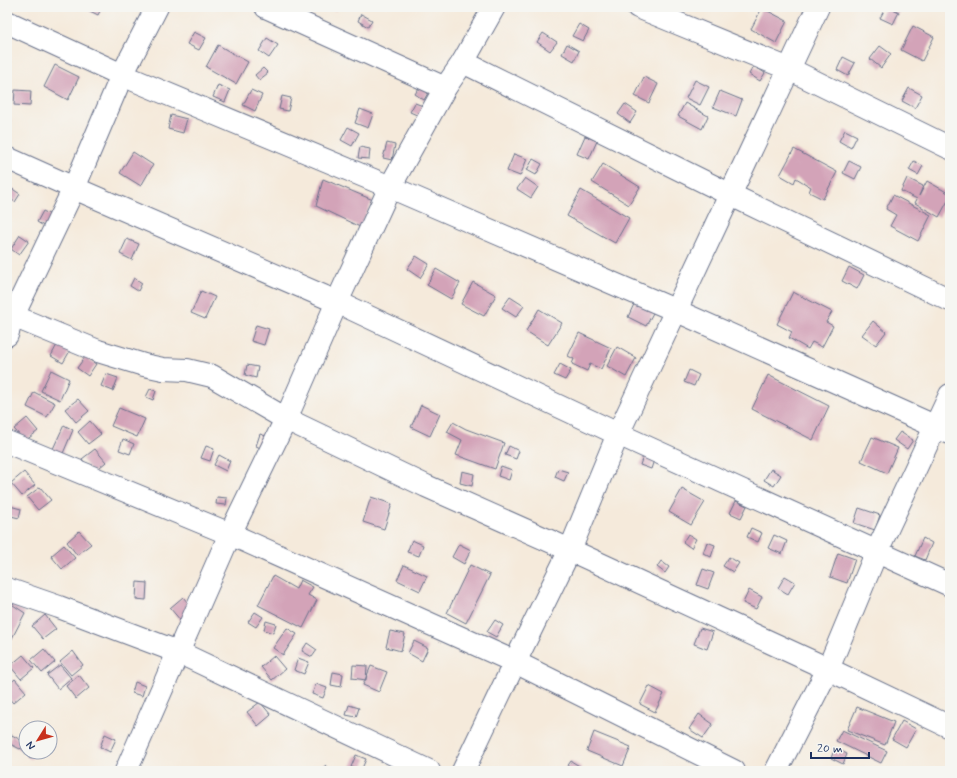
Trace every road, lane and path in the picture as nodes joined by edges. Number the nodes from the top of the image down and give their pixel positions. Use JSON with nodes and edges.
{"nodes":[{"id":1,"x":157,"y":7,"type":"edge"},
{"id":2,"x":266,"y":7,"type":"edge"},
{"id":3,"x":494,"y":7,"type":"edge"},
{"id":4,"x":638,"y":7,"type":"edge"},
{"id":5,"x":818,"y":7,"type":"edge"},
{"id":6,"x":7,"y":22,"type":"edge"},
{"id":7,"x":463,"y":62,"type":"junction"},
{"id":8,"x":789,"y":70,"type":"junction"},
{"id":9,"x":122,"y":75,"type":"junction"},
{"id":10,"x":445,"y":88,"type":"junction"},
{"id":11,"x":950,"y":148,"type":"edge"},
{"id":12,"x":7,"y":158,"type":"edge"},
{"id":13,"x":390,"y":187,"type":"junction"},
{"id":14,"x":74,"y":188,"type":"junction"},
{"id":15,"x":731,"y":195,"type":"junction"},
{"id":16,"x":950,"y":300,"type":"edge"},
{"id":17,"x":337,"y":302,"type":"junction"},
{"id":18,"x":677,"y":311,"type":"junction"},
{"id":19,"x":10,"y":325,"type":"edge"},
{"id":20,"x":950,"y":396,"type":"edge"},
{"id":21,"x":286,"y":419,"type":"junction"},
{"id":22,"x":943,"y":429,"type":"edge"},
{"id":23,"x":618,"y":434,"type":"junction"},
{"id":24,"x":7,"y":442,"type":"edge"},
{"id":25,"x":230,"y":534,"type":"junction"},
{"id":26,"x":570,"y":550,"type":"junction"},
{"id":27,"x":877,"y":551,"type":"junction"},
{"id":28,"x":950,"y":585,"type":"edge"},
{"id":29,"x":7,"y":589,"type":"edge"},
{"id":30,"x":178,"y":652,"type":"junction"},
{"id":31,"x":515,"y":662,"type":"junction"},
{"id":32,"x":828,"y":669,"type":"junction"},
{"id":33,"x":950,"y":727,"type":"edge"},
{"id":34,"x":127,"y":770,"type":"edge"},
{"id":35,"x":429,"y":771,"type":"edge"},
{"id":36,"x":463,"y":771,"type":"edge"},
{"id":37,"x":734,"y":771,"type":"edge"},
{"id":38,"x":776,"y":771,"type":"edge"}],
"edges":[{"from":1,"to":9,"type":"street"},
{"from":2,"to":10,"type":"street"},
{"from":3,"to":7,"type":"street"},
{"from":4,"to":8,"type":"street"},
{"from":5,"to":8,"type":"street"},
{"from":6,"to":9,"type":"street"},
{"from":7,"to":10,"type":"street"},
{"from":7,"to":15,"type":"street"},
{"from":8,"to":11,"type":"street"},
{"from":8,"to":15,"type":"street"},
{"from":9,"to":13,"type":"street"},
{"from":9,"to":14,"type":"street"},
{"from":10,"to":13,"type":"street"},
{"from":12,"to":14,"type":"street"},
{"from":13,"to":17,"type":"street"},
{"from":13,"to":18,"type":"street"},
{"from":14,"to":17,"type":"street"},
{"from":14,"to":19,"type":"street"},
{"from":15,"to":16,"type":"street"},
{"from":15,"to":18,"type":"street"},
{"from":17,"to":21,"type":"street"},
{"from":17,"to":23,"type":"street"},
{"from":18,"to":22,"type":"street"},
{"from":18,"to":23,"type":"street"},
{"from":19,"to":21,"type":"street"},
{"from":20,"to":22,"type":"street"},
{"from":21,"to":25,"type":"street"},
{"from":21,"to":26,"type":"street"},
{"from":22,"to":27,"type":"street"},
{"from":23,"to":26,"type":"street"},
{"from":23,"to":27,"type":"street"},
{"from":24,"to":25,"type":"street"},
{"from":25,"to":30,"type":"street"},
{"from":25,"to":31,"type":"street"},
{"from":26,"to":31,"type":"street"},
{"from":26,"to":32,"type":"street"},
{"from":27,"to":28,"type":"street"},
{"from":27,"to":32,"type":"street"},
{"from":29,"to":30,"type":"street"},
{"from":30,"to":34,"type":"street"},
{"from":30,"to":35,"type":"street"},
{"from":31,"to":36,"type":"street"},
{"from":31,"to":37,"type":"street"},
{"from":32,"to":33,"type":"street"},
{"from":32,"to":38,"type":"street"}]}
